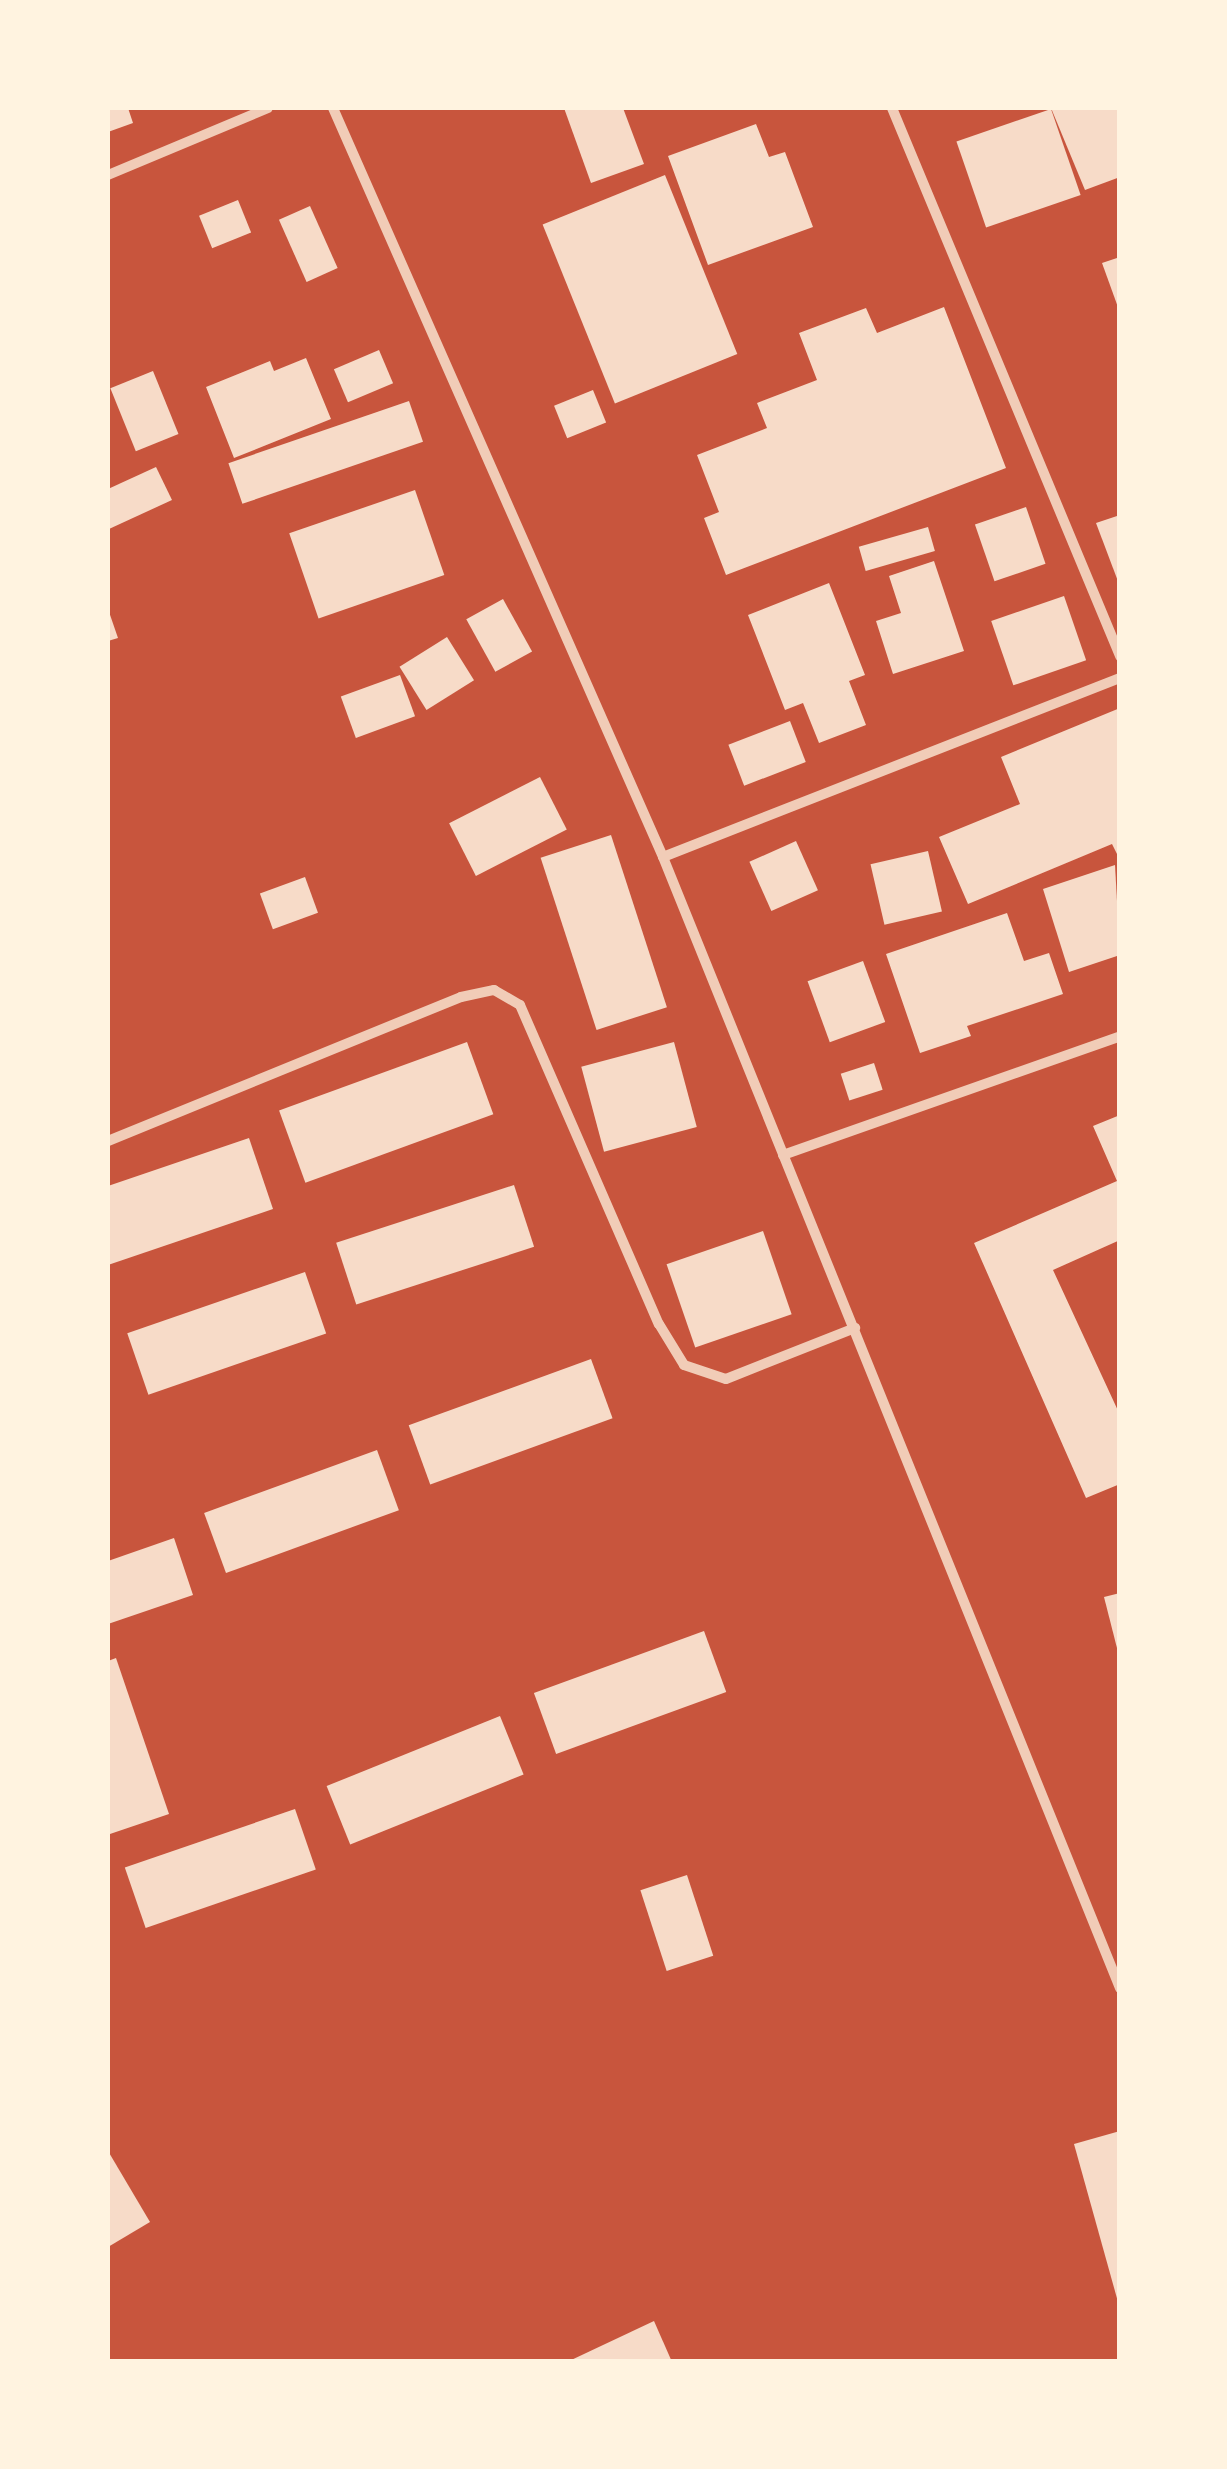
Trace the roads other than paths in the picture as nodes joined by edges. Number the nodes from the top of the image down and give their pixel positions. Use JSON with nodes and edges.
{"nodes":[{"id":1,"x":268,"y":108,"type":"edge"},
{"id":2,"x":334,"y":108,"type":"edge"},
{"id":3,"x":892,"y":108,"type":"edge"},
{"id":4,"x":108,"y":174,"type":"edge"},
{"id":5,"x":1120,"y":656,"type":"edge"},
{"id":6,"x":1120,"y":678,"type":"edge"},
{"id":7,"x":663,"y":857,"type":"junction"},
{"id":8,"x":1120,"y":1036,"type":"edge"},
{"id":9,"x":108,"y":1141,"type":"edge"},
{"id":10,"x":783,"y":1156,"type":"junction"},
{"id":11,"x":855,"y":1328,"type":"junction"},
{"id":12,"x":1120,"y":1988,"type":"edge"}],
"edges":[{"from":1,"to":4,"type":"street"},
{"from":2,"to":7,"type":"street"},
{"from":3,"to":5,"type":"street"},
{"from":6,"to":7,"type":"street"},
{"from":7,"to":10,"type":"street"},
{"from":8,"to":10,"type":"street"},
{"from":9,"to":11,"type":"street"},
{"from":10,"to":11,"type":"street"},
{"from":11,"to":12,"type":"street"}]}
